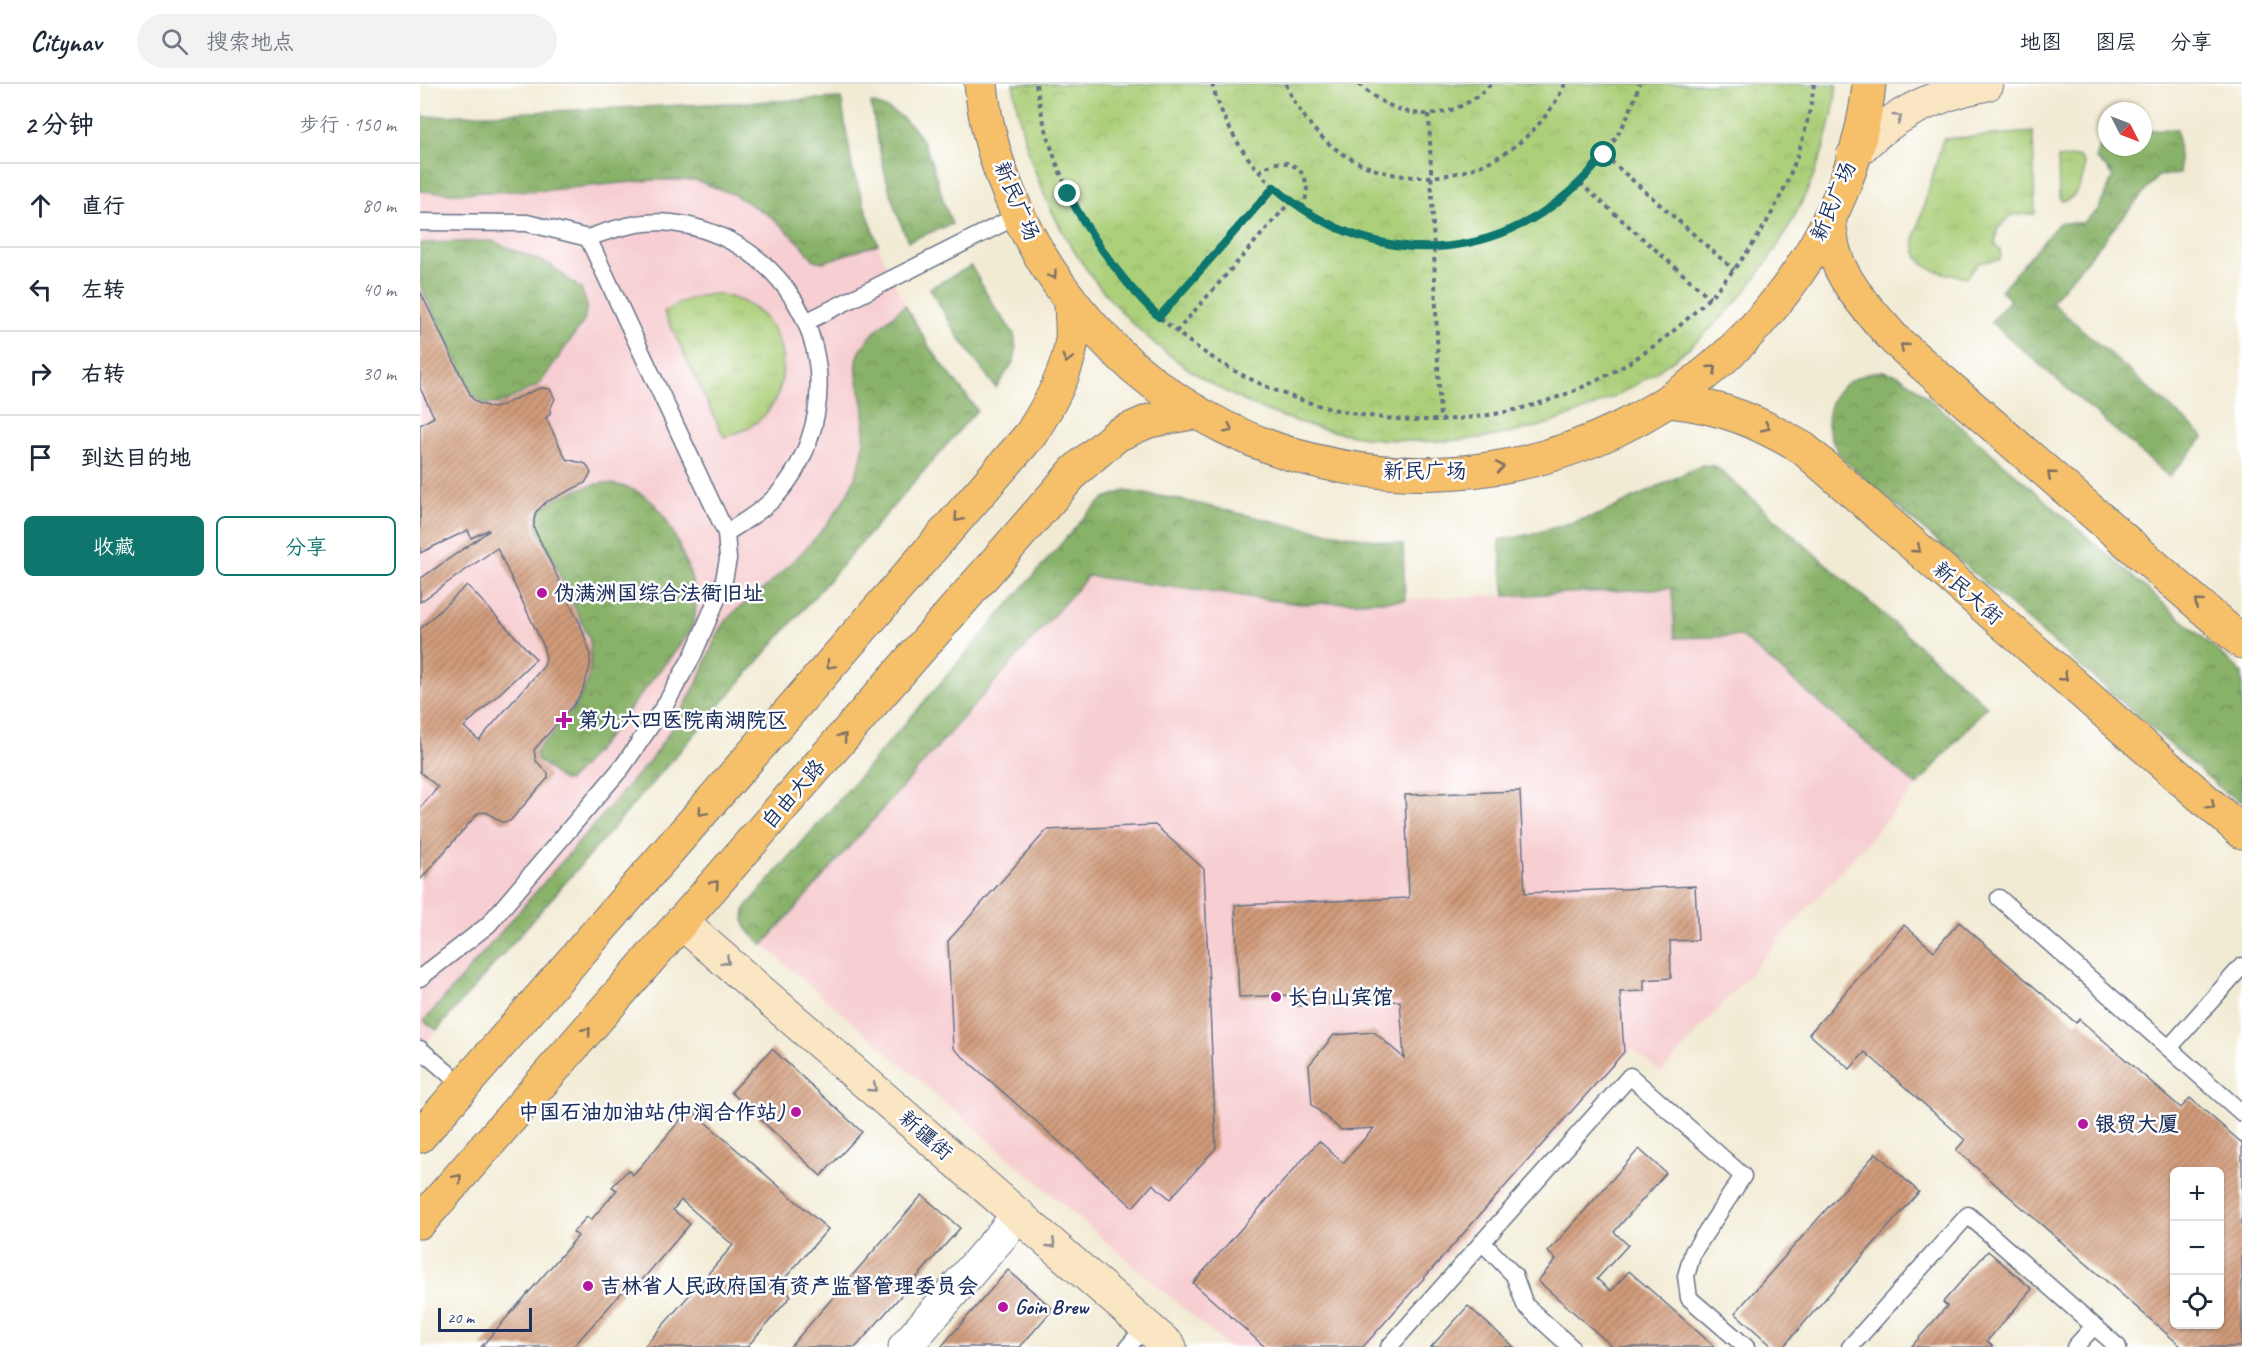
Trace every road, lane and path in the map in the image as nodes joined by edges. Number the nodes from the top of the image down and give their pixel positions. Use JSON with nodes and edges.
{"nodes":[{"id":1,"x":954,"y":84,"type":"edge"},
{"id":2,"x":1036,"y":84,"type":"edge"},
{"id":3,"x":1212,"y":84,"type":"edge"},
{"id":4,"x":1286,"y":84,"type":"edge"},
{"id":5,"x":1359,"y":84,"type":"edge"},
{"id":6,"x":1491,"y":84,"type":"edge"},
{"id":7,"x":1565,"y":84,"type":"edge"},
{"id":8,"x":1639,"y":84,"type":"edge"},
{"id":9,"x":1814,"y":84,"type":"edge"},
{"id":10,"x":1987,"y":84,"type":"edge"},
{"id":11,"x":1871,"y":86,"type":"edge"},
{"id":12,"x":984,"y":99,"type":"edge"},
{"id":13,"x":1429,"y":114,"type":"junction"},
{"id":14,"x":1604,"y":155,"type":"junction"},
{"id":15,"x":1853,"y":156,"type":"junction"},
{"id":16,"x":1259,"y":172,"type":"junction"},
{"id":17,"x":1431,"y":177,"type":"junction"},
{"id":18,"x":1580,"y":183,"type":"junction"},
{"id":19,"x":1274,"y":187,"type":"junction"},
{"id":20,"x":1290,"y":201,"type":"junction"},
{"id":21,"x":1301,"y":209,"type":"junction"},
{"id":22,"x":1019,"y":215,"type":"junction"},
{"id":23,"x":1829,"y":218,"type":"junction"},
{"id":24,"x":420,"y":222,"type":"edge"},
{"id":25,"x":588,"y":238,"type":"junction"},
{"id":26,"x":1434,"y":247,"type":"junction"},
{"id":27,"x":1734,"y":270,"type":"junction"},
{"id":28,"x":1710,"y":297,"type":"junction"},
{"id":29,"x":1071,"y":301,"type":"junction"},
{"id":30,"x":1159,"y":317,"type":"junction"},
{"id":31,"x":806,"y":322,"type":"junction"},
{"id":32,"x":1176,"y":332,"type":"junction"},
{"id":33,"x":1670,"y":401,"type":"junction"},
{"id":34,"x":1197,"y":412,"type":"junction"},
{"id":35,"x":1440,"y":420,"type":"junction"},
{"id":36,"x":726,"y":533,"type":"junction"},
{"id":37,"x":2242,"y":642,"type":"edge"},
{"id":38,"x":2242,"y":832,"type":"edge"},
{"id":39,"x":1999,"y":898,"type":"dead end"},
{"id":40,"x":681,"y":922,"type":"junction"},
{"id":41,"x":2242,"y":966,"type":"edge"},
{"id":42,"x":420,"y":978,"type":"edge"},
{"id":43,"x":2169,"y":1048,"type":"junction"},
{"id":44,"x":420,"y":1049,"type":"edge"},
{"id":45,"x":463,"y":1086,"type":"junction"},
{"id":46,"x":2242,"y":1113,"type":"edge"},
{"id":47,"x":420,"y":1136,"type":"edge"},
{"id":48,"x":1019,"y":1215,"type":"junction"},
{"id":49,"x":420,"y":1222,"type":"edge"},
{"id":50,"x":1482,"y":1242,"type":"junction"},
{"id":51,"x":2094,"y":1326,"type":"junction"},
{"id":52,"x":1148,"y":1340,"type":"edge"},
{"id":53,"x":904,"y":1347,"type":"edge"},
{"id":54,"x":1389,"y":1347,"type":"edge"},
{"id":55,"x":1571,"y":1347,"type":"edge"},
{"id":56,"x":1746,"y":1347,"type":"edge"},
{"id":57,"x":1851,"y":1347,"type":"edge"},
{"id":58,"x":2075,"y":1347,"type":"edge"},
{"id":59,"x":2118,"y":1347,"type":"edge"}],
"edges":[{"from":1,"to":12,"type":"main road"},
{"from":2,"to":30,"type":"path"},
{"from":3,"to":16,"type":"path"},
{"from":4,"to":17,"type":"path"},
{"from":5,"to":13,"type":"path"},
{"from":6,"to":13,"type":"path"},
{"from":7,"to":17,"type":"path"},
{"from":8,"to":14,"type":"path"},
{"from":9,"to":27,"type":"path"},
{"from":15,"to":10,"type":"street","one_way":true},
{"from":11,"to":15,"type":"main road","name":"新民广场"},
{"from":12,"to":22,"type":"main road","name":"新民广场"},
{"from":13,"to":17,"type":"path"},
{"from":14,"to":18,"type":"path"},
{"from":14,"to":27,"type":"path"},
{"from":15,"to":23,"type":"main road","name":"新民广场"},
{"from":16,"to":19,"type":"path"},
{"from":16,"to":21,"type":"path"},
{"from":17,"to":26,"type":"path"},
{"from":18,"to":26,"type":"path"},
{"from":18,"to":28,"type":"path"},
{"from":19,"to":20,"type":"path"},
{"from":19,"to":30,"type":"path"},
{"from":20,"to":21,"type":"path"},
{"from":20,"to":32,"type":"path"},
{"from":21,"to":26,"type":"path"},
{"from":22,"to":29,"type":"main road","name":"新民广场","one_way":true},
{"from":22,"to":31,"type":"lane"},
{"from":33,"to":23,"type":"main road","name":"新民广场","one_way":true},
{"from":37,"to":23,"type":"main road","one_way":true},
{"from":24,"to":25,"type":"lane"},
{"from":25,"to":31,"type":"lane"},
{"from":25,"to":36,"type":"lane"},
{"from":26,"to":35,"type":"path"},
{"from":27,"to":28,"type":"path"},
{"from":28,"to":35,"type":"path"},
{"from":29,"to":34,"type":"main road","name":"新民广场"},
{"from":29,"to":45,"type":"main road","one_way":true},
{"from":30,"to":32,"type":"path"},
{"from":31,"to":36,"type":"lane"},
{"from":32,"to":35,"type":"path"},
{"from":34,"to":33,"type":"main road","name":"新民广场","one_way":true},
{"from":33,"to":38,"type":"main road","name":"新民大街","one_way":true},
{"from":40,"to":34,"type":"main road","name":"自由大路","one_way":true},
{"from":36,"to":42,"type":"lane"},
{"from":39,"to":43,"type":"lane"},
{"from":40,"to":48,"type":"street","name":"新疆街","one_way":true},
{"from":49,"to":40,"type":"main road","name":"自由大路","one_way":true},
{"from":41,"to":43,"type":"lane"},
{"from":43,"to":46,"type":"lane"},
{"from":44,"to":45,"type":"lane"},
{"from":45,"to":47,"type":"main road"},
{"from":48,"to":52,"type":"street","name":"新疆街","one_way":true},
{"from":48,"to":53,"type":"street"},
{"from":50,"to":54,"type":"lane"},
{"from":50,"to":55,"type":"lane"},
{"from":50,"to":56,"type":"lane"},
{"from":51,"to":57,"type":"lane"},
{"from":51,"to":58,"type":"lane"},
{"from":51,"to":59,"type":"lane"}]}
